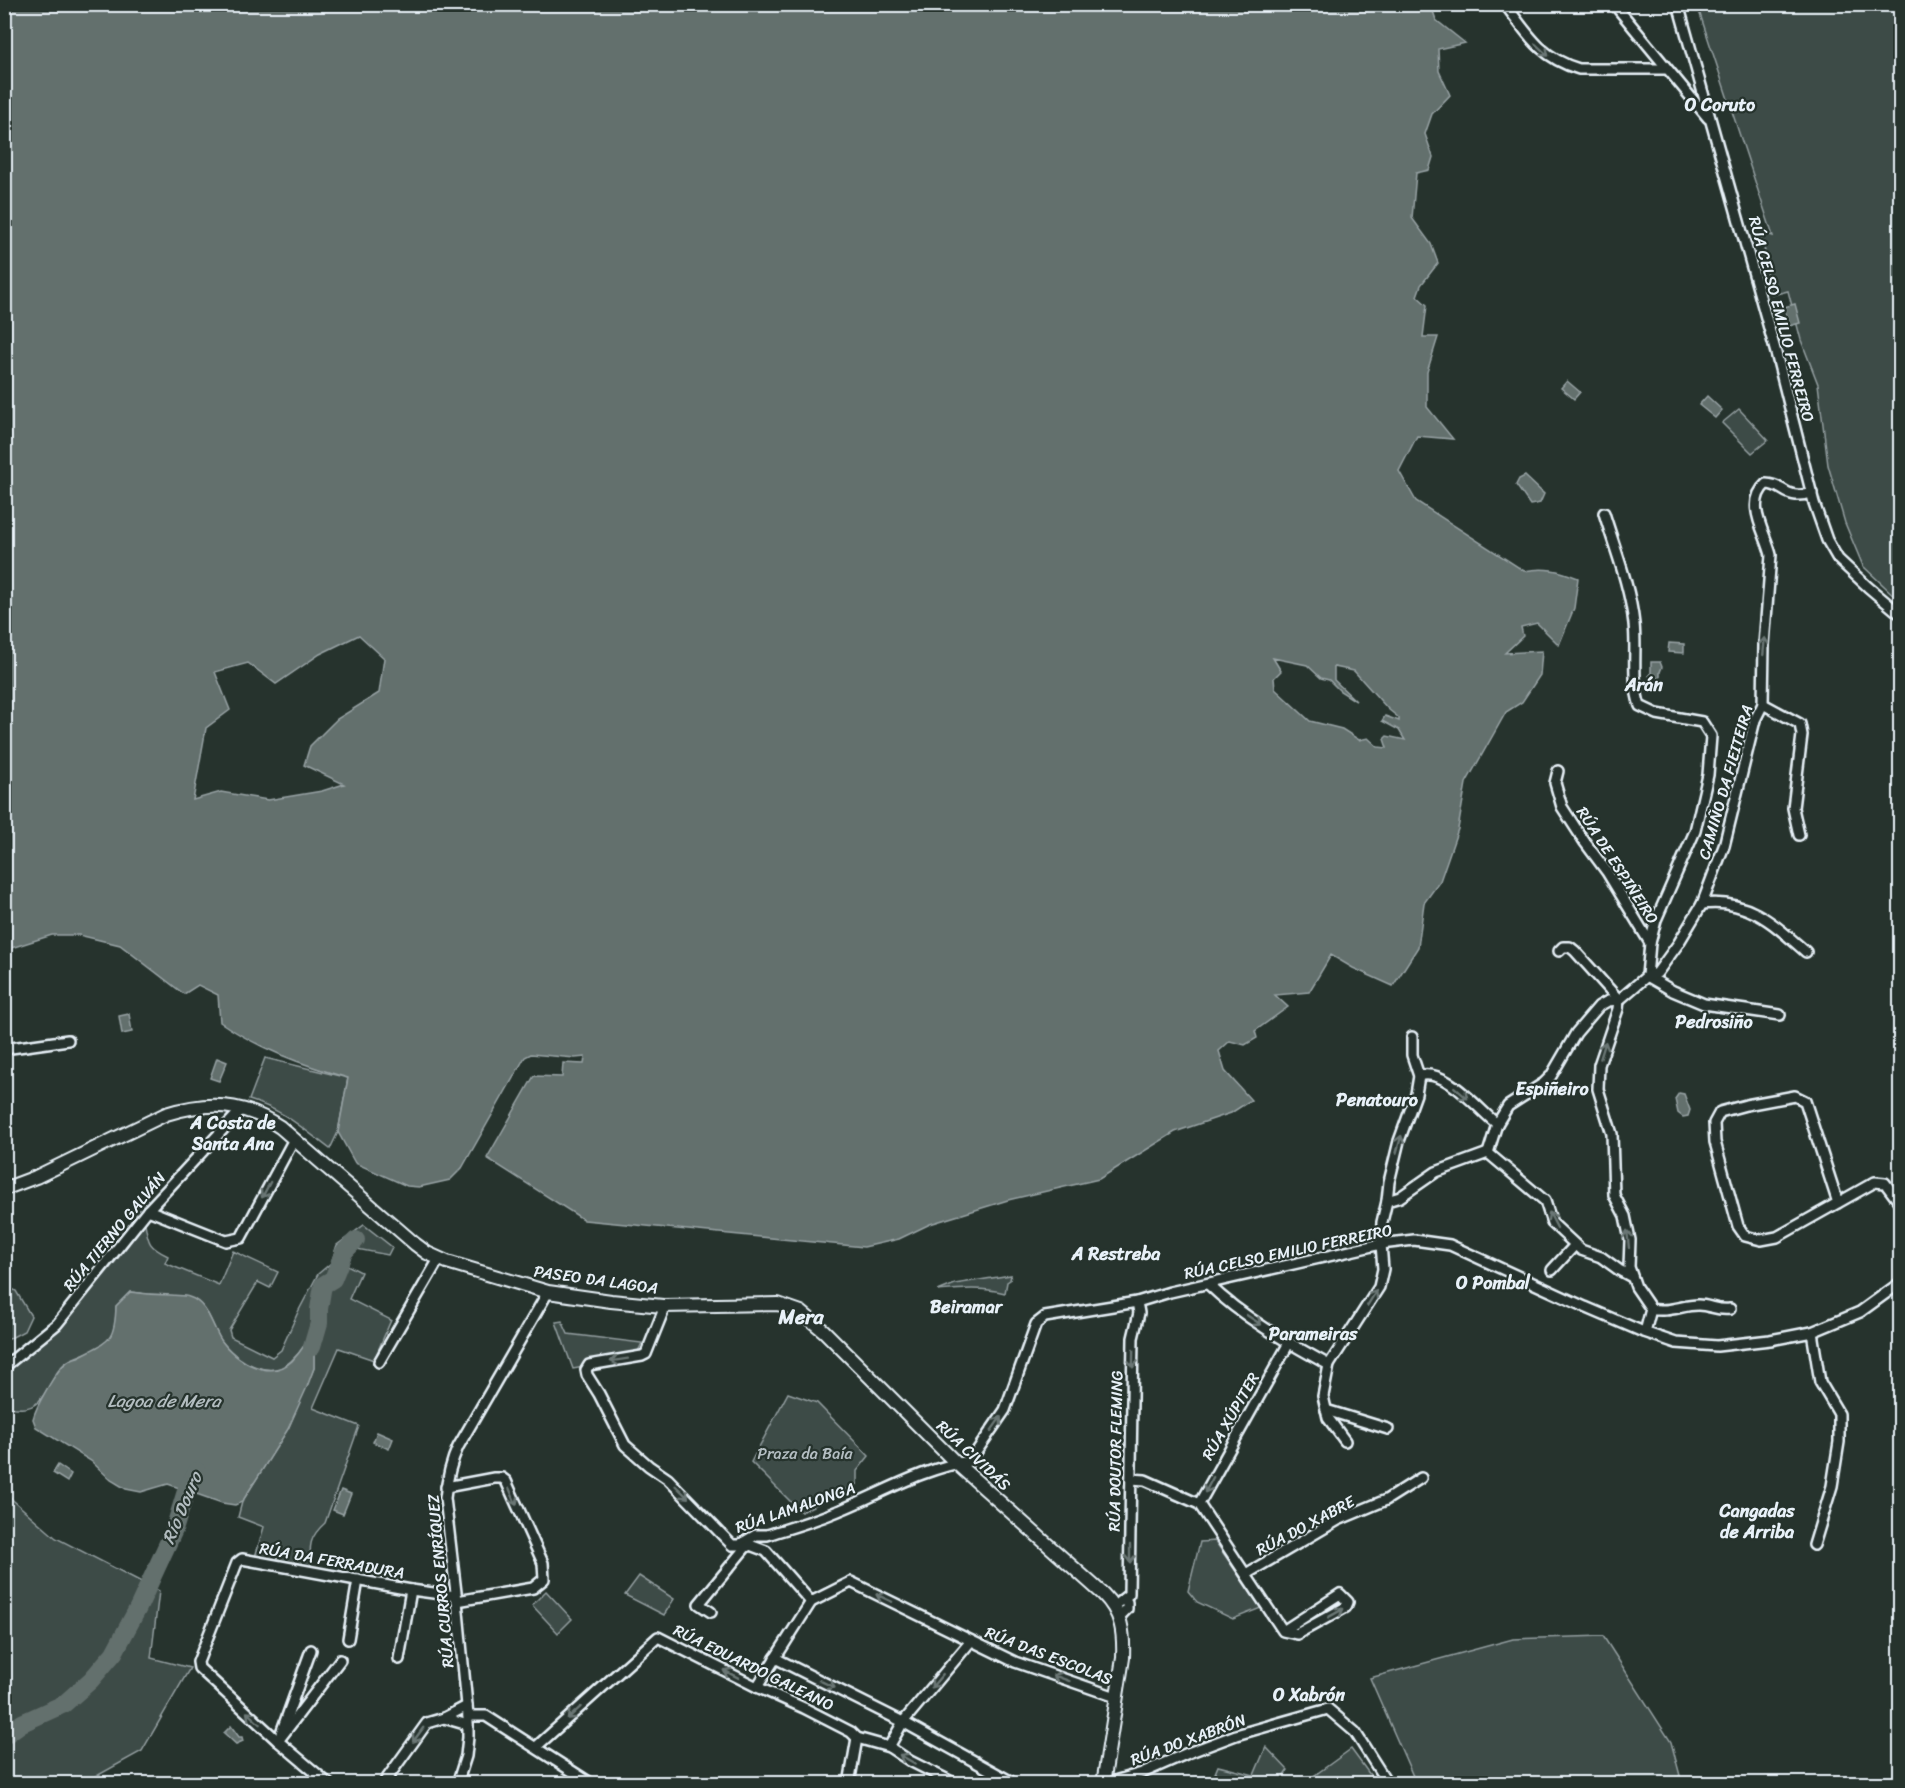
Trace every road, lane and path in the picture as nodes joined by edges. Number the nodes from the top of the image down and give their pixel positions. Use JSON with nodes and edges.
{"nodes":[{"id":1,"x":1505,"y":4,"type":"edge"},
{"id":2,"x":1614,"y":4,"type":"edge"},
{"id":3,"x":1678,"y":4,"type":"edge"},
{"id":4,"x":1665,"y":69,"type":"junction"},
{"id":5,"x":1710,"y":120,"type":"junction"},
{"id":6,"x":1812,"y":493,"type":"junction"},
{"id":7,"x":1604,"y":513,"type":"dead end"},
{"id":8,"x":1900,"y":614,"type":"edge"},
{"id":9,"x":1763,"y":704,"type":"junction"},
{"id":10,"x":1558,"y":771,"type":"dead end"},
{"id":11,"x":1799,"y":835,"type":"dead end"},
{"id":12,"x":1702,"y":904,"type":"junction"},
{"id":13,"x":1650,"y":943,"type":"junction"},
{"id":14,"x":1559,"y":951,"type":"dead end"},
{"id":15,"x":1806,"y":952,"type":"dead end"},
{"id":16,"x":1647,"y":976,"type":"junction"},
{"id":17,"x":1619,"y":1000,"type":"junction"},
{"id":18,"x":1780,"y":1015,"type":"dead end"},
{"id":19,"x":1412,"y":1037,"type":"dead end"},
{"id":20,"x":68,"y":1040,"type":"dead end"},
{"id":21,"x":4,"y":1048,"type":"edge"},
{"id":22,"x":1419,"y":1076,"type":"junction"},
{"id":23,"x":242,"y":1109,"type":"junction"},
{"id":24,"x":1497,"y":1124,"type":"junction"},
{"id":25,"x":294,"y":1139,"type":"junction"},
{"id":26,"x":1488,"y":1153,"type":"junction"},
{"id":27,"x":4,"y":1189,"type":"edge"},
{"id":28,"x":1387,"y":1201,"type":"junction"},
{"id":29,"x":1838,"y":1203,"type":"junction"},
{"id":30,"x":1900,"y":1203,"type":"edge"},
{"id":31,"x":148,"y":1210,"type":"junction"},
{"id":32,"x":1381,"y":1244,"type":"junction"},
{"id":33,"x":1575,"y":1245,"type":"junction"},
{"id":34,"x":439,"y":1258,"type":"junction"},
{"id":35,"x":1551,"y":1270,"type":"dead end"},
{"id":36,"x":1632,"y":1277,"type":"junction"},
{"id":37,"x":1208,"y":1284,"type":"junction"},
{"id":38,"x":1899,"y":1287,"type":"edge"},
{"id":39,"x":548,"y":1292,"type":"junction"},
{"id":40,"x":1137,"y":1302,"type":"junction"},
{"id":41,"x":663,"y":1306,"type":"junction"},
{"id":42,"x":1730,"y":1309,"type":"dead end"},
{"id":43,"x":1651,"y":1310,"type":"junction"},
{"id":44,"x":1045,"y":1317,"type":"joint"},
{"id":45,"x":816,"y":1323,"type":"joint"},
{"id":46,"x":1645,"y":1332,"type":"junction"},
{"id":47,"x":1812,"y":1332,"type":"junction"},
{"id":48,"x":1289,"y":1342,"type":"junction"},
{"id":49,"x":379,"y":1362,"type":"dead end"},
{"id":50,"x":1329,"y":1365,"type":"junction"},
{"id":51,"x":4,"y":1367,"type":"edge"},
{"id":52,"x":1326,"y":1410,"type":"junction"},
{"id":53,"x":1388,"y":1429,"type":"dead end"},
{"id":54,"x":1345,"y":1441,"type":"dead end"},
{"id":55,"x":956,"y":1463,"type":"junction"},
{"id":56,"x":1421,"y":1478,"type":"dead end"},
{"id":57,"x":1131,"y":1479,"type":"junction"},
{"id":58,"x":446,"y":1487,"type":"junction"},
{"id":59,"x":1198,"y":1504,"type":"junction"},
{"id":60,"x":1814,"y":1545,"type":"dead end"},
{"id":61,"x":1246,"y":1574,"type":"junction"},
{"id":62,"x":358,"y":1580,"type":"junction"},
{"id":63,"x":411,"y":1590,"type":"junction"},
{"id":64,"x":457,"y":1599,"type":"junction"},
{"id":65,"x":811,"y":1602,"type":"junction"},
{"id":66,"x":1119,"y":1607,"type":"junction"},
{"id":67,"x":711,"y":1612,"type":"dead end"},
{"id":68,"x":1283,"y":1631,"type":"junction"},
{"id":69,"x":348,"y":1639,"type":"dead end"},
{"id":70,"x":971,"y":1641,"type":"junction"},
{"id":71,"x":311,"y":1650,"type":"dead end"},
{"id":72,"x":775,"y":1658,"type":"junction"},
{"id":73,"x":399,"y":1659,"type":"dead end"},
{"id":74,"x":340,"y":1660,"type":"dead end"},
{"id":75,"x":757,"y":1687,"type":"junction"},
{"id":76,"x":1116,"y":1697,"type":"junction"},
{"id":77,"x":468,"y":1716,"type":"junction"},
{"id":78,"x":444,"y":1718,"type":"junction"},
{"id":79,"x":903,"y":1722,"type":"junction"},
{"id":80,"x":857,"y":1738,"type":"junction"},
{"id":81,"x":278,"y":1741,"type":"junction"},
{"id":82,"x":536,"y":1747,"type":"junction"},
{"id":83,"x":889,"y":1748,"type":"junction"},
{"id":84,"x":329,"y":1784,"type":"edge"},
{"id":85,"x":382,"y":1784,"type":"edge"},
{"id":86,"x":457,"y":1784,"type":"edge"},
{"id":87,"x":592,"y":1784,"type":"edge"},
{"id":88,"x":849,"y":1784,"type":"edge"},
{"id":89,"x":956,"y":1784,"type":"edge"},
{"id":90,"x":1009,"y":1784,"type":"edge"},
{"id":91,"x":1103,"y":1784,"type":"edge"},
{"id":92,"x":1388,"y":1784,"type":"edge"}],
"edges":[{"from":1,"to":4,"type":"street","one_way":true},
{"from":2,"to":4,"type":"street"},
{"from":3,"to":5,"type":"street","name":"RÚA CELSO EMILIO FERREIRO"},
{"from":4,"to":5,"type":"street"},
{"from":5,"to":6,"type":"street","name":"RÚA CELSO EMILIO FERREIRO"},
{"from":6,"to":8,"type":"street","name":"RÚA CELSO EMILIO FERREIRO"},
{"from":9,"to":6,"type":"street","name":"CAMIÑO DA FIEITEIRA","one_way":true},
{"from":7,"to":13,"type":"street"},
{"from":9,"to":11,"type":"street"},
{"from":9,"to":12,"type":"street","name":"CAMIÑO DA FIEITEIRA"},
{"from":10,"to":13,"type":"street","name":"RÚA DE ESPIÑEIRO"},
{"from":12,"to":15,"type":"street"},
{"from":12,"to":16,"type":"street","name":"CAMIÑO DA FIEITEIRA"},
{"from":13,"to":16,"type":"street","name":"RÚA DE ESPIÑEIRO"},
{"from":14,"to":17,"type":"street"},
{"from":16,"to":17,"type":"street"},
{"from":16,"to":18,"type":"street"},
{"from":17,"to":24,"type":"street"},
{"from":36,"to":17,"type":"street","one_way":true},
{"from":19,"to":22,"type":"street"},
{"from":20,"to":21,"type":"street"},
{"from":22,"to":24,"type":"street","one_way":true},
{"from":28,"to":22,"type":"street","one_way":true},
{"from":23,"to":25,"type":"main road","name":"PASEO DA LAGOA"},
{"from":23,"to":27,"type":"main road","name":"PASEO DA LAGOA"},
{"from":23,"to":31,"type":"street","name":"RÚA TIERNO GALVÁN"},
{"from":24,"to":26,"type":"street"},
{"from":25,"to":31,"type":"street","one_way":true},
{"from":25,"to":34,"type":"main road","name":"PASEO DA LAGOA"},
{"from":26,"to":28,"type":"street"},
{"from":33,"to":26,"type":"street","one_way":true},
{"from":28,"to":32,"type":"street"},
{"from":29,"to":29,"type":"street"},
{"from":29,"to":30,"type":"street"},
{"from":31,"to":51,"type":"street","name":"RÚA TIERNO GALVÁN"},
{"from":32,"to":37,"type":"street","name":"RÚA CELSO EMILIO FERREIRO"},
{"from":32,"to":46,"type":"street","name":"RÚA CELSO EMILIO FERREIRO"},
{"from":50,"to":32,"type":"street","one_way":true},
{"from":33,"to":35,"type":"street"},
{"from":33,"to":36,"type":"street"},
{"from":34,"to":39,"type":"main road","name":"PASEO DA LAGOA"},
{"from":34,"to":49,"type":"street"},
{"from":36,"to":43,"type":"street"},
{"from":37,"to":40,"type":"street","name":"RÚA CELSO EMILIO FERREIRO"},
{"from":37,"to":48,"type":"street","one_way":true},
{"from":38,"to":47,"type":"street","name":"RÚA CELSO EMILIO FERREIRO"},
{"from":39,"to":41,"type":"main road","name":"PASEO DA LAGOA"},
{"from":39,"to":58,"type":"street","name":"RÚA CURROS ENRÍQUEZ"},
{"from":40,"to":44,"type":"street","name":"RÚA CELSO EMILIO FERREIRO"},
{"from":40,"to":57,"type":"street","name":"RÚA DOUTOR FLEMING","one_way":true},
{"from":41,"to":45,"type":"main road","name":"PASEO DA LAGOA"},
{"from":41,"to":55,"type":"street","name":"RÚA LAMALONGA","one_way":true},
{"from":42,"to":43,"type":"street"},
{"from":43,"to":46,"type":"street"},
{"from":55,"to":44,"type":"street","name":"RÚA LAMALONGA","one_way":true},
{"from":45,"to":55,"type":"main road","name":"RÚA CIVIDÁS"},
{"from":46,"to":47,"type":"street","name":"RÚA CELSO EMILIO FERREIRO"},
{"from":47,"to":60,"type":"street"},
{"from":48,"to":50,"type":"street"},
{"from":48,"to":59,"type":"street","name":"RÚA XÚPITER","one_way":true},
{"from":50,"to":52,"type":"street"},
{"from":52,"to":53,"type":"street"},
{"from":52,"to":54,"type":"street"},
{"from":55,"to":66,"type":"main road","name":"RÚA CIVIDÁS"},
{"from":56,"to":61,"type":"street","name":"RÚA DO XABRE"},
{"from":57,"to":59,"type":"street"},
{"from":57,"to":66,"type":"street","name":"RÚA DOUTOR FLEMING","one_way":true},
{"from":58,"to":64,"type":"street","name":"RÚA CURROS ENRÍQUEZ"},
{"from":58,"to":64,"type":"street","name":"RÚA DA FERRADURA","one_way":true},
{"from":59,"to":61,"type":"street","name":"RÚA DO XABRE"},
{"from":61,"to":68,"type":"street"},
{"from":62,"to":63,"type":"street","name":"RÚA DA FERRADURA"},
{"from":62,"to":69,"type":"street"},
{"from":81,"to":62,"type":"street","name":"RÚA DA FERRADURA","one_way":true},
{"from":63,"to":64,"type":"street","name":"RÚA DA FERRADURA"},
{"from":63,"to":73,"type":"street"},
{"from":64,"to":77,"type":"street","name":"RÚA CURROS ENRÍQUEZ"},
{"from":65,"to":67,"type":"street"},
{"from":70,"to":65,"type":"street","name":"RÚA DAS ESCOLAS","one_way":true},
{"from":65,"to":72,"type":"street"},
{"from":66,"to":76,"type":"main road","name":"RÚA DOUTOR FLEMING"},
{"from":68,"to":68,"type":"street","one_way":true},
{"from":76,"to":70,"type":"street","name":"RÚA DAS ESCOLAS","one_way":true},
{"from":70,"to":79,"type":"street","name":"RÚA DAS ESCOLAS","one_way":true},
{"from":71,"to":81,"type":"street"},
{"from":72,"to":75,"type":"street"},
{"from":72,"to":79,"type":"street","name":"RÚA EDUARDO GALEANO","one_way":true},
{"from":74,"to":81,"type":"street"},
{"from":75,"to":80,"type":"street","name":"RÚA EDUARDO GALEANO"},
{"from":75,"to":82,"type":"street","name":"RÚA EDUARDO GALEANO","one_way":true},
{"from":76,"to":91,"type":"main road","name":"RÚA DOUTOR FLEMING"},
{"from":77,"to":78,"type":"street"},
{"from":77,"to":78,"type":"street"},
{"from":77,"to":82,"type":"street"},
{"from":77,"to":86,"type":"street","name":"RÚA CURROS ENRÍQUEZ"},
{"from":78,"to":85,"type":"street","one_way":true},
{"from":79,"to":83,"type":"street"},
{"from":79,"to":90,"type":"street","name":"RÚA EDUARDO GALEANO"},
{"from":80,"to":83,"type":"street","name":"RÚA EDUARDO GALEANO"},
{"from":80,"to":88,"type":"street"},
{"from":81,"to":84,"type":"street","name":"RÚA DA FERRADURA"},
{"from":82,"to":87,"type":"street"},
{"from":89,"to":83,"type":"street","name":"RÚA EDUARDO GALEANO","one_way":true},
{"from":91,"to":92,"type":"street","name":"RÚA DO XABRÓN"}]}
